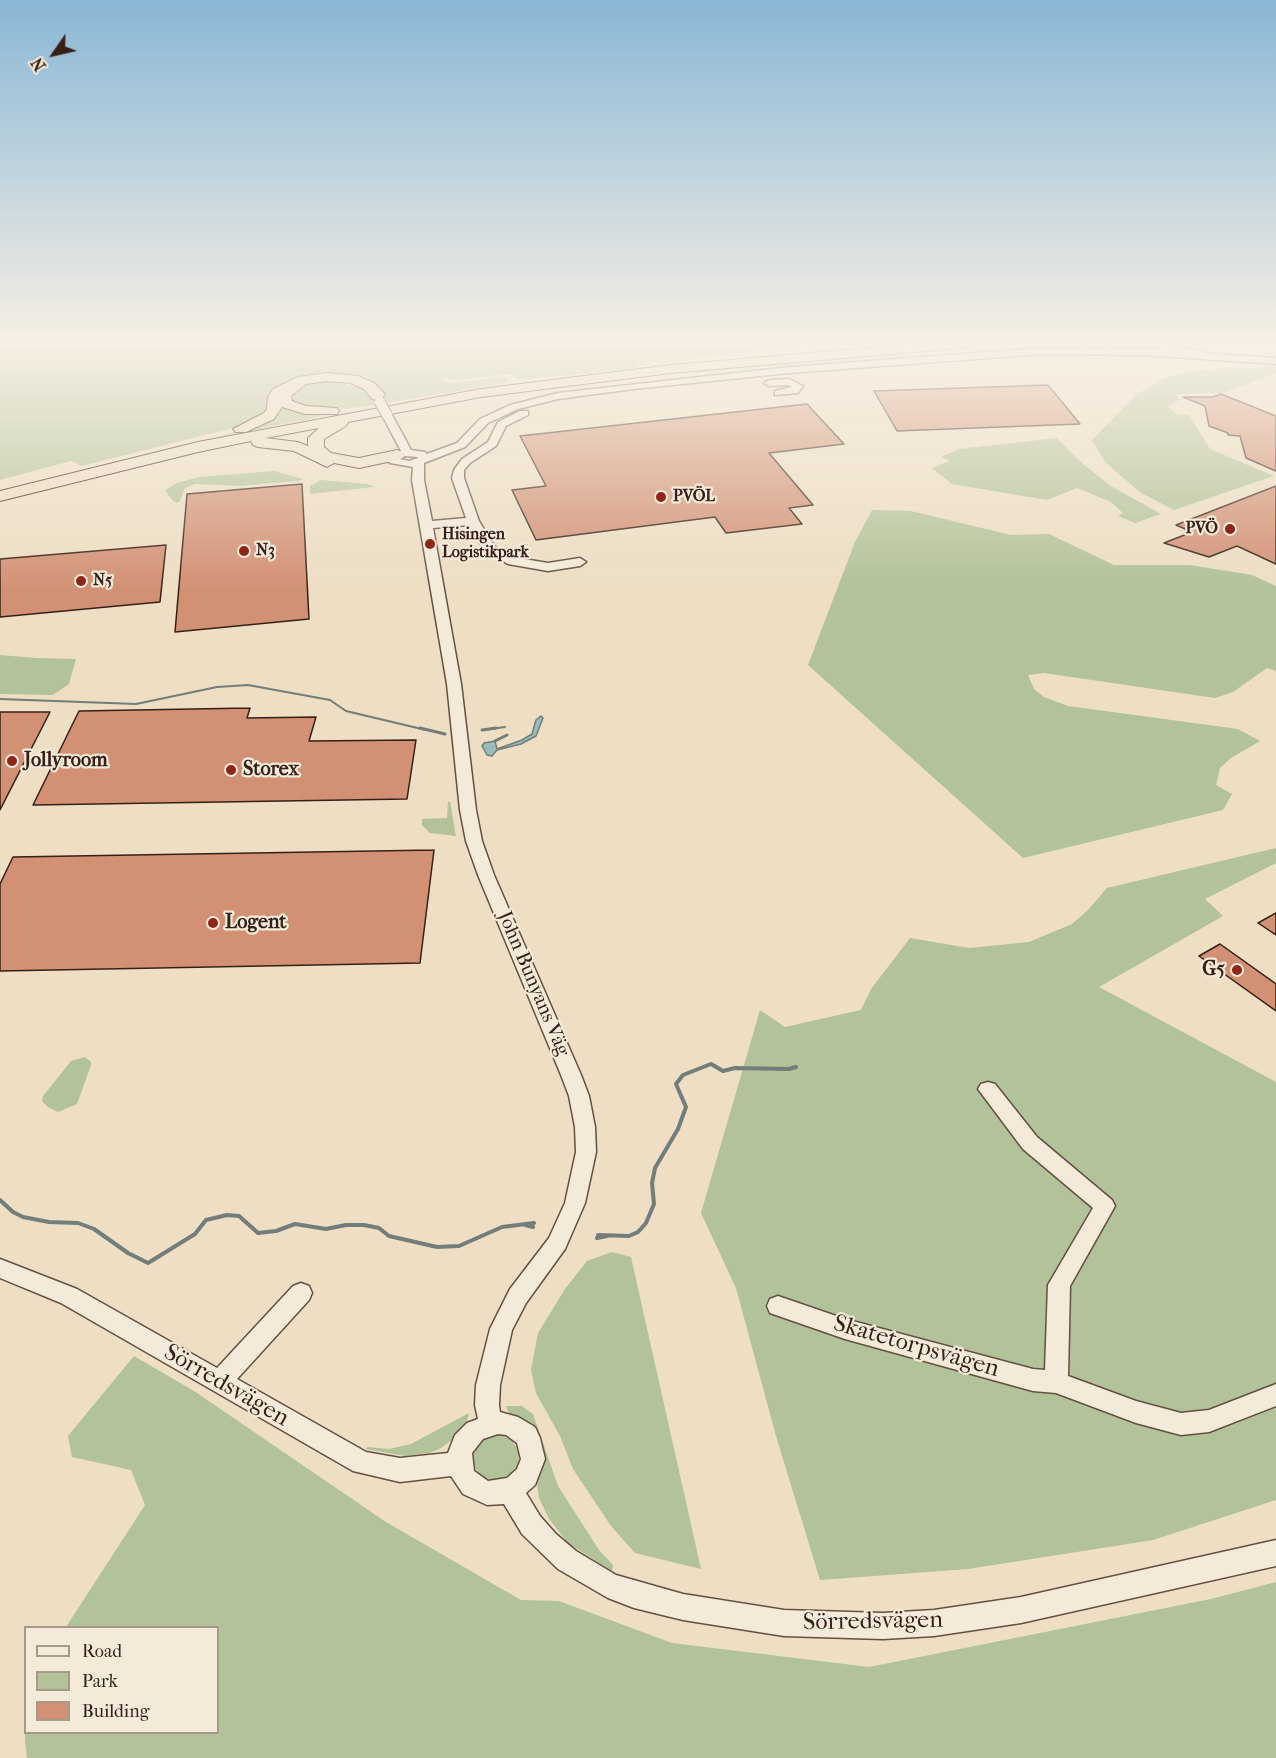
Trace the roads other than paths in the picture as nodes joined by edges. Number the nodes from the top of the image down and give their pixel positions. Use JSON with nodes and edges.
{"nodes":[{"id":1,"x":251,"y":425,"type":"edge"},
{"id":2,"x":287,"y":425,"type":"edge"},
{"id":3,"x":302,"y":425,"type":"edge"},
{"id":4,"x":337,"y":425,"type":"edge"},
{"id":5,"x":392,"y":425,"type":"edge"},
{"id":6,"x":480,"y":425,"type":"edge"},
{"id":7,"x":504,"y":425,"type":"edge"},
{"id":8,"x":450,"y":450,"type":"junction"},
{"id":9,"x":170,"y":453,"type":"junction"},
{"id":10,"x":409,"y":457,"type":"junction"},
{"id":11,"x":103,"y":465,"type":"junction"},
{"id":12,"x":0,"y":494,"type":"edge"},
{"id":13,"x":473,"y":521,"type":"junction"},
{"id":14,"x":427,"y":525,"type":"junction"},
{"id":15,"x":580,"y":562,"type":"dead end"},
{"id":16,"x":988,"y":1089,"type":"dead end"},
{"id":17,"x":0,"y":1268,"type":"edge"},
{"id":18,"x":301,"y":1293,"type":"dead end"},
{"id":19,"x":778,"y":1306,"type":"dead end"},
{"id":20,"x":219,"y":1382,"type":"junction"},
{"id":21,"x":1056,"y":1382,"type":"junction"},
{"id":22,"x":1276,"y":1395,"type":"edge"},
{"id":23,"x":491,"y":1424,"type":"junction"},
{"id":24,"x":459,"y":1464,"type":"junction"},
{"id":25,"x":510,"y":1490,"type":"junction"},
{"id":26,"x":1276,"y":1553,"type":"edge"}],
"edges":[{"from":1,"to":11,"type":"highway"},
{"from":2,"to":11,"type":"highway"},
{"from":3,"to":9,"type":"highway"},
{"from":4,"to":10,"type":"highway"},
{"from":5,"to":10,"type":"street","name":"John Bunyans Väg","bridge":true},
{"from":6,"to":8,"type":"street"},
{"from":7,"to":13,"type":"street"},
{"from":8,"to":10,"type":"street"},
{"from":8,"to":10,"type":"street"},
{"from":9,"to":10,"type":"highway"},
{"from":9,"to":12,"type":"highway"},
{"from":10,"to":14,"type":"street","name":"John Bunyans Väg"},
{"from":11,"to":12,"type":"highway"},
{"from":13,"to":14,"type":"street"},
{"from":13,"to":15,"type":"street"},
{"from":14,"to":23,"type":"street","name":"John Bunyans Väg"},
{"from":16,"to":21,"type":"street"},
{"from":17,"to":20,"type":"street","name":"Sörredsvägen"},
{"from":18,"to":20,"type":"street"},
{"from":19,"to":21,"type":"street","name":"Skatetorpsvägen"},
{"from":20,"to":24,"type":"street","name":"Sörredsvägen"},
{"from":21,"to":22,"type":"street","name":"Skatetorpsvägen"},
{"from":23,"to":24,"type":"street"},
{"from":23,"to":25,"type":"street"},
{"from":24,"to":25,"type":"street"},
{"from":25,"to":26,"type":"street","name":"Sörredsvägen"}]}
